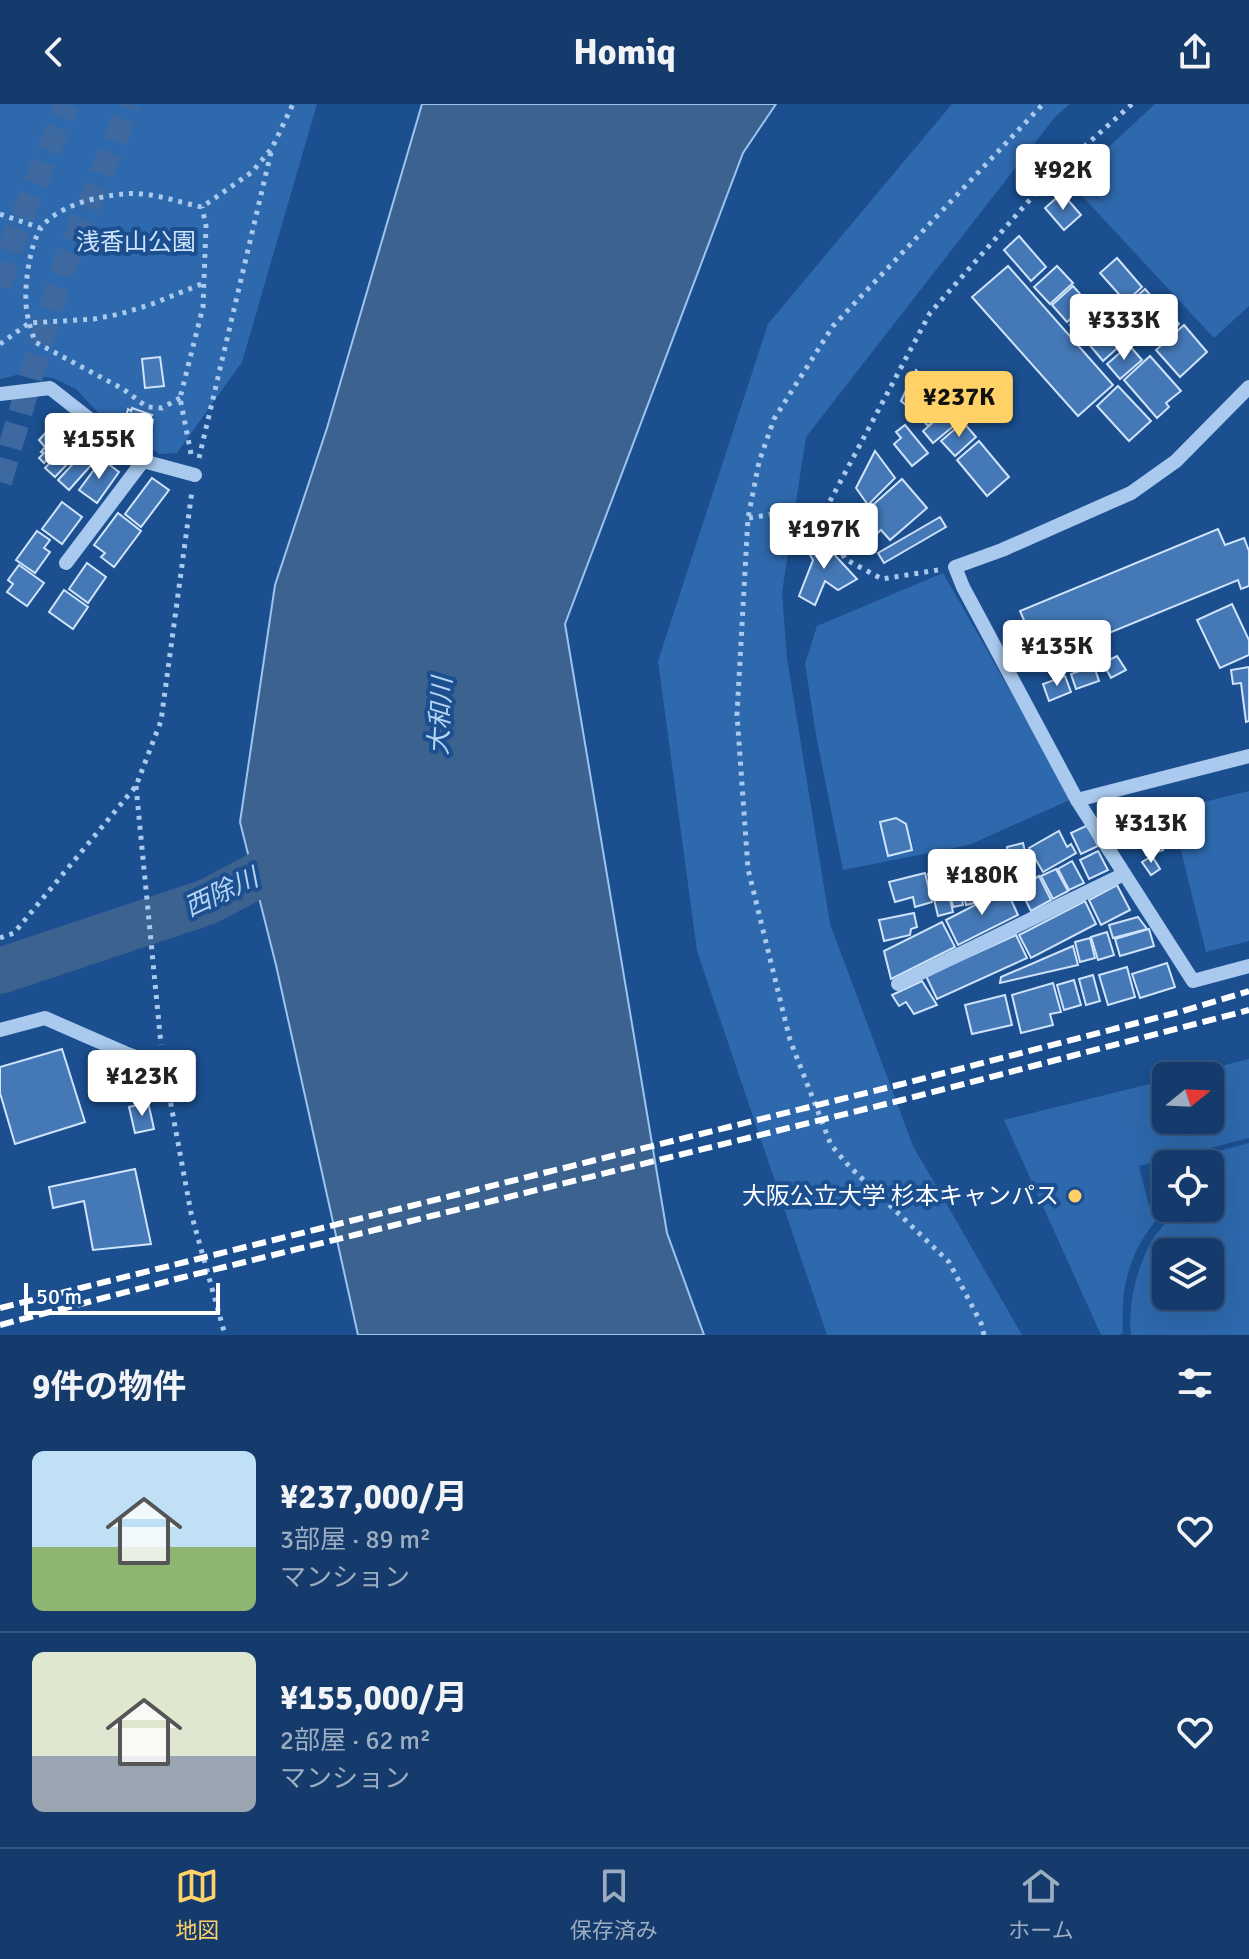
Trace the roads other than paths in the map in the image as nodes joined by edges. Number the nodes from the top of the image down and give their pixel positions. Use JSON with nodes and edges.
{"nodes":[{"id":1,"x":0,"y":394,"type":"edge"},
{"id":2,"x":1248,"y":394,"type":"edge"},
{"id":3,"x":143,"y":461,"type":"junction"},
{"id":4,"x":195,"y":475,"type":"road end"},
{"id":5,"x":66,"y":563,"type":"dead end"},
{"id":6,"x":1249,"y":756,"type":"edge"},
{"id":7,"x":1077,"y":800,"type":"junction"},
{"id":8,"x":1124,"y":874,"type":"junction"},
{"id":9,"x":1249,"y":966,"type":"edge"},
{"id":10,"x":898,"y":984,"type":"dead end"},
{"id":11,"x":0,"y":1030,"type":"edge"},
{"id":12,"x":163,"y":1067,"type":"road end"}],
"edges":[{"from":1,"to":3,"type":"street"},
{"from":2,"to":7,"type":"street"},
{"from":3,"to":4,"type":"street"},
{"from":3,"to":5,"type":"street"},
{"from":6,"to":7,"type":"street"},
{"from":7,"to":8,"type":"street"},
{"from":8,"to":9,"type":"street"},
{"from":8,"to":10,"type":"street"},
{"from":11,"to":12,"type":"street"}]}
